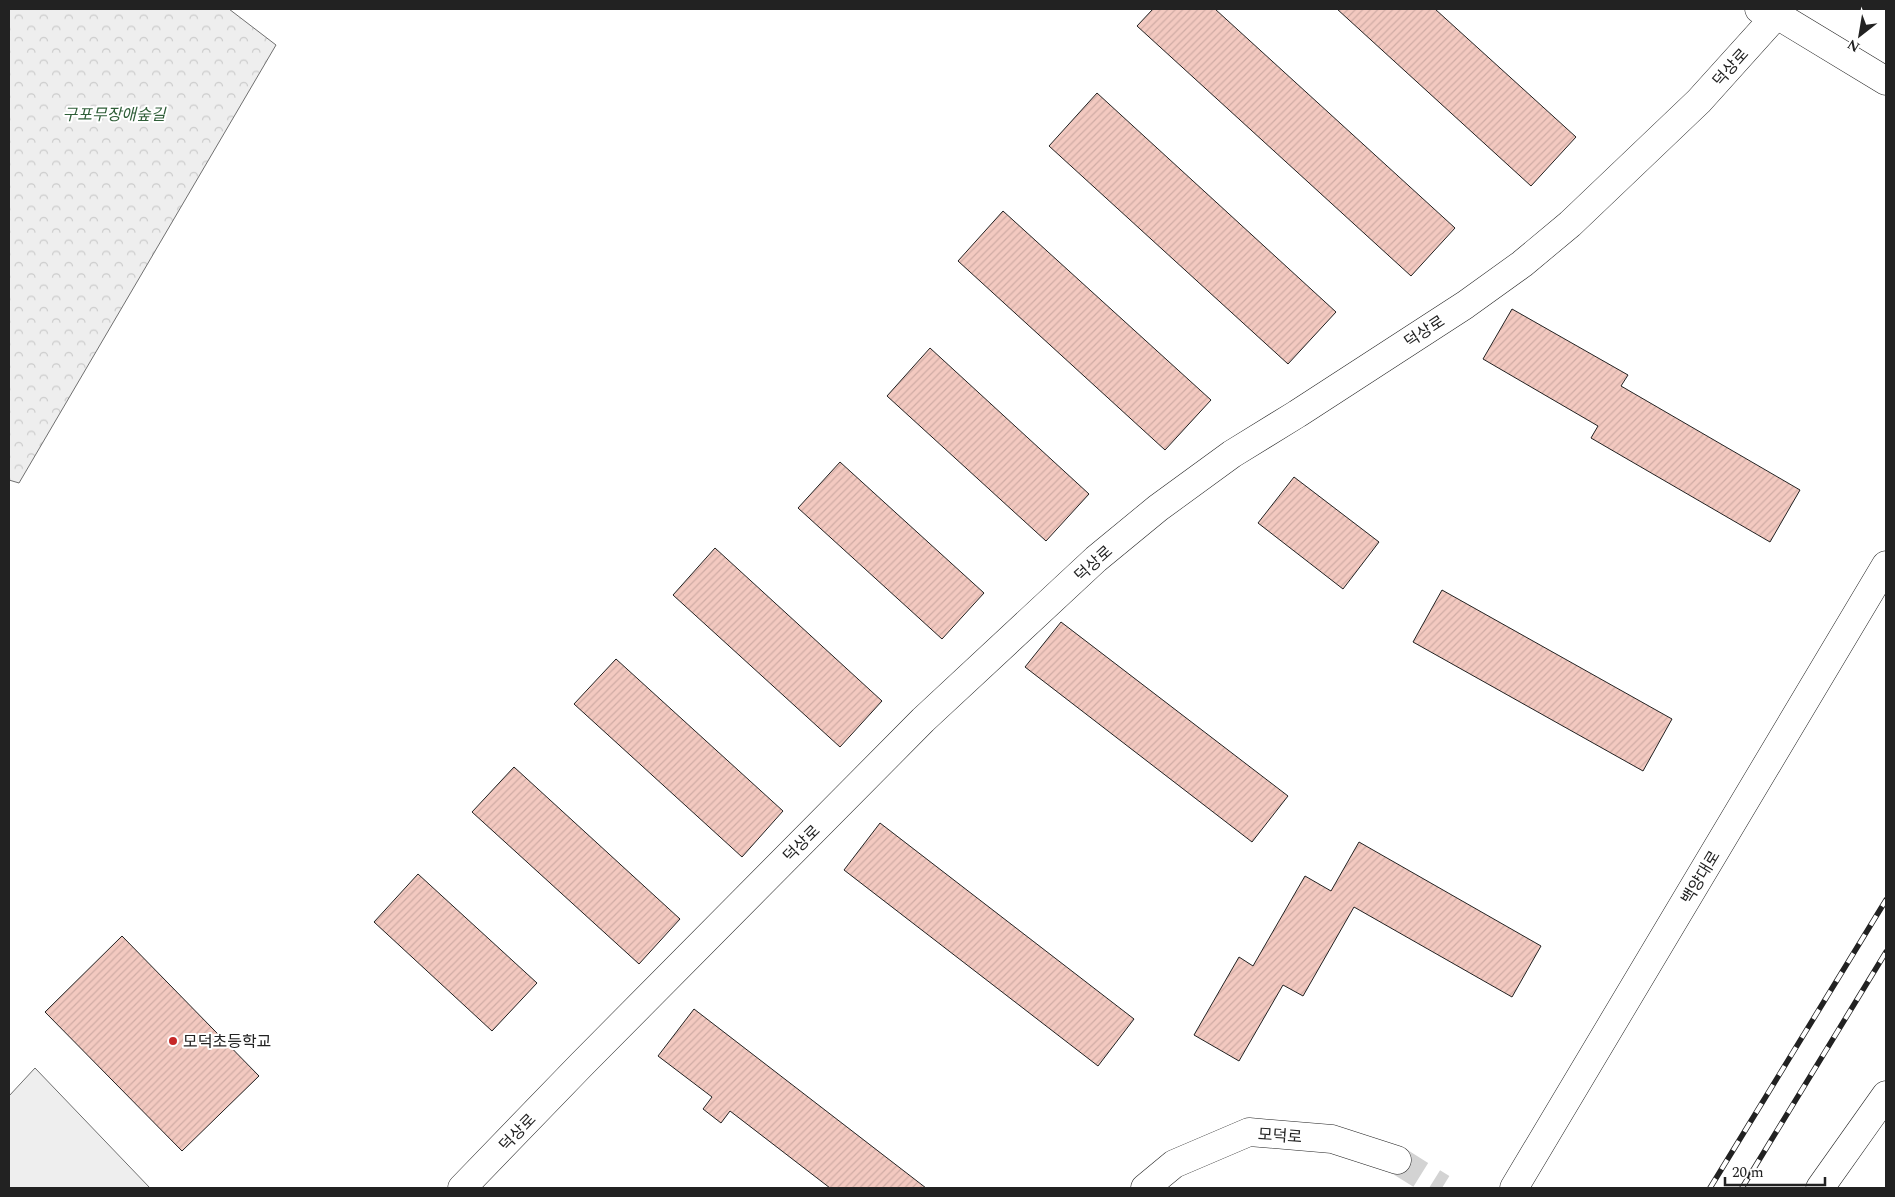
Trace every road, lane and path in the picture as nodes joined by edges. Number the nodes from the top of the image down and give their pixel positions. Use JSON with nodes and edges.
{"nodes":[{"id":1,"x":1773,"y":11,"type":"edge"},
{"id":2,"x":1886,"y":81,"type":"edge"},
{"id":3,"x":1886,"y":565,"type":"edge"},
{"id":4,"x":1886,"y":1095,"type":"edge"},
{"id":5,"x":1397,"y":1160,"type":"tunnel mouth"},
{"id":6,"x":462,"y":1188,"type":"edge"},
{"id":7,"x":1145,"y":1188,"type":"edge"},
{"id":8,"x":1514,"y":1188,"type":"edge"},
{"id":9,"x":1820,"y":1188,"type":"edge"}],
"edges":[{"from":1,"to":2,"type":"main road"},
{"from":1,"to":6,"type":"main road","name":"덕상로"},
{"from":3,"to":8,"type":"main road","name":"백양대로"},
{"from":4,"to":9,"type":"main road"},
{"from":5,"to":7,"type":"main road","name":"모덕로"}]}
